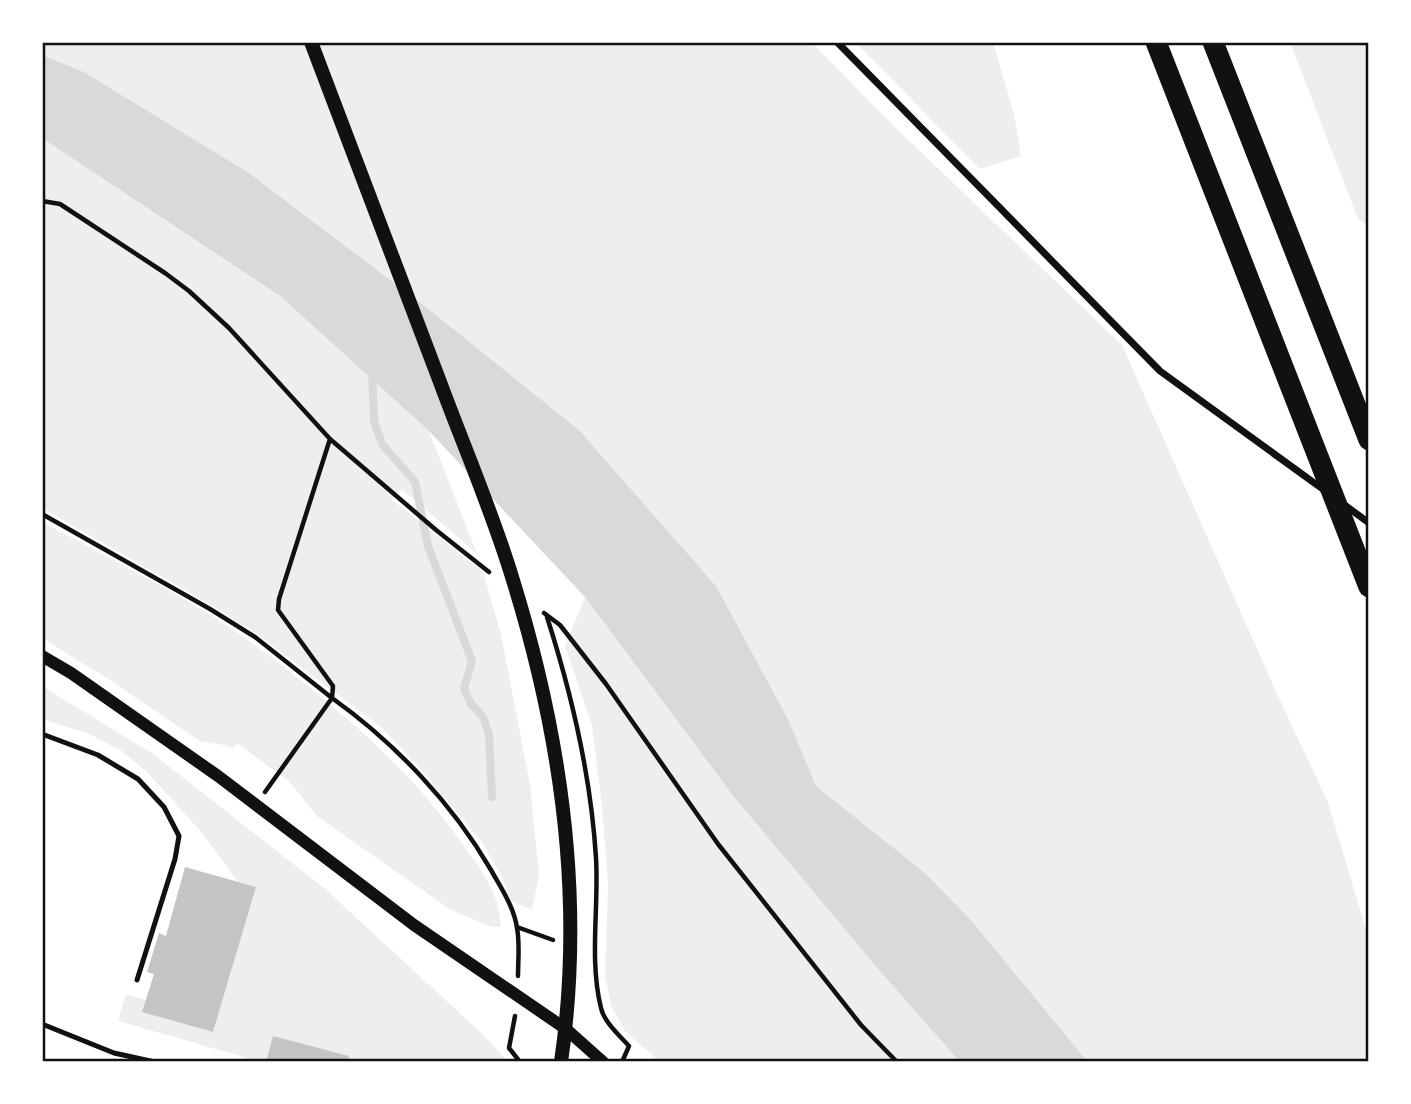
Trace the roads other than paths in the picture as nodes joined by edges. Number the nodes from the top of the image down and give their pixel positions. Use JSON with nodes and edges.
{"nodes":[{"id":1,"x":311,"y":42,"type":"edge"},
{"id":2,"x":837,"y":42,"type":"edge"},
{"id":3,"x":1156,"y":42,"type":"edge"},
{"id":4,"x":1213,"y":42,"type":"edge"},
{"id":5,"x":1369,"y":440,"type":"edge"},
{"id":6,"x":1369,"y":523,"type":"edge"},
{"id":7,"x":1369,"y":587,"type":"edge"},
{"id":8,"x":42,"y":656,"type":"edge"},
{"id":9,"x":42,"y":734,"type":"edge"},
{"id":10,"x":137,"y":980,"type":"dead end"},
{"id":11,"x":42,"y":1024,"type":"edge"},
{"id":12,"x":566,"y":1029,"type":"junction"},
{"id":13,"x":155,"y":1062,"type":"edge"},
{"id":14,"x":561,"y":1062,"type":"edge"},
{"id":15,"x":603,"y":1062,"type":"edge"}],
"edges":[{"from":1,"to":12,"type":"main road"},
{"from":2,"to":6,"type":"street"},
{"from":3,"to":7,"type":"highway"},
{"from":4,"to":5,"type":"highway"},
{"from":8,"to":12,"type":"street"},
{"from":9,"to":10,"type":"lane"},
{"from":11,"to":13,"type":"lane"},
{"from":12,"to":14,"type":"main road"},
{"from":12,"to":15,"type":"street"}]}
